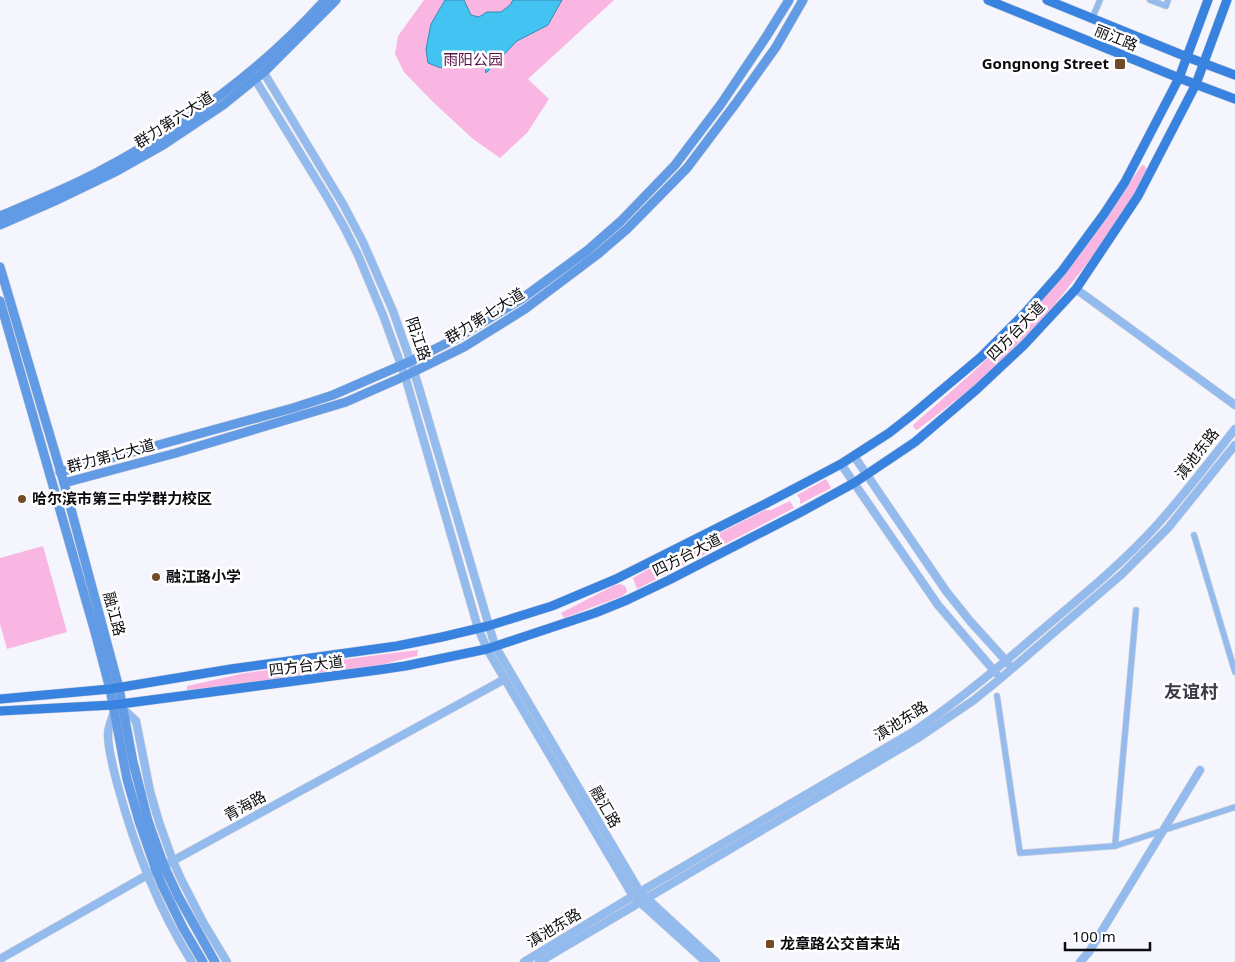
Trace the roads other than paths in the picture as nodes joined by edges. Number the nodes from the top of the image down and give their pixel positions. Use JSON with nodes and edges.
{"nodes":[{"id":1,"x":325,"y":0,"type":"edge"},
{"id":2,"x":336,"y":0,"type":"edge"},
{"id":3,"x":789,"y":0,"type":"edge"},
{"id":4,"x":803,"y":0,"type":"edge"},
{"id":5,"x":988,"y":0,"type":"edge"},
{"id":6,"x":1047,"y":0,"type":"edge"},
{"id":7,"x":1100,"y":0,"type":"edge"},
{"id":8,"x":1150,"y":0,"type":"edge"},
{"id":9,"x":1168,"y":0,"type":"edge"},
{"id":10,"x":1208,"y":0,"type":"edge"},
{"id":11,"x":1227,"y":0,"type":"edge"},
{"id":12,"x":1092,"y":19,"type":"junction"},
{"id":13,"x":1187,"y":57,"type":"junction"},
{"id":14,"x":1204,"y":64,"type":"junction"},
{"id":15,"x":262,"y":68,"type":"junction"},
{"id":16,"x":1235,"y":75,"type":"edge"},
{"id":17,"x":253,"y":76,"type":"junction"},
{"id":18,"x":1179,"y":78,"type":"junction"},
{"id":19,"x":1196,"y":84,"type":"junction"},
{"id":20,"x":1235,"y":99,"type":"edge"},
{"id":21,"x":0,"y":216,"type":"edge"},
{"id":22,"x":0,"y":225,"type":"edge"},
{"id":23,"x":0,"y":267,"type":"edge"},
{"id":24,"x":1076,"y":288,"type":"junction"},
{"id":25,"x":0,"y":301,"type":"edge"},
{"id":26,"x":411,"y":361,"type":"junction"},
{"id":27,"x":401,"y":365,"type":"junction"},
{"id":28,"x":414,"y":371,"type":"junction"},
{"id":29,"x":405,"y":376,"type":"junction"},
{"id":30,"x":1235,"y":405,"type":"edge"},
{"id":31,"x":1235,"y":429,"type":"edge"},
{"id":32,"x":1235,"y":445,"type":"edge"},
{"id":33,"x":854,"y":456,"type":"junction"},
{"id":34,"x":841,"y":464,"type":"junction"},
{"id":35,"x":60,"y":472,"type":"junction"},
{"id":36,"x":867,"y":475,"type":"junction"},
{"id":37,"x":64,"y":483,"type":"junction"},
{"id":38,"x":854,"y":483,"type":"junction"},
{"id":39,"x":1194,"y":535,"type":"dead end"},
{"id":40,"x":1136,"y":610,"type":"dead end"},
{"id":41,"x":488,"y":626,"type":"junction"},
{"id":42,"x":478,"y":628,"type":"junction"},
{"id":43,"x":491,"y":648,"type":"junction"},
{"id":44,"x":1006,"y":661,"type":"junction"},
{"id":45,"x":1012,"y":668,"type":"junction"},
{"id":46,"x":994,"y":671,"type":"junction"},
{"id":47,"x":1235,"y":672,"type":"edge"},
{"id":48,"x":1001,"y":678,"type":"junction"},
{"id":49,"x":505,"y":679,"type":"junction"},
{"id":50,"x":115,"y":688,"type":"junction"},
{"id":51,"x":997,"y":696,"type":"dead end"},
{"id":52,"x":0,"y":699,"type":"edge"},
{"id":53,"x":118,"y":707,"type":"junction"},
{"id":54,"x":0,"y":711,"type":"edge"},
{"id":55,"x":1200,"y":770,"type":"dead end"},
{"id":56,"x":1235,"y":807,"type":"edge"},
{"id":57,"x":135,"y":808,"type":"junction"},
{"id":58,"x":129,"y":825,"type":"junction"},
{"id":59,"x":153,"y":835,"type":"junction"},
{"id":60,"x":1115,"y":846,"type":"junction"},
{"id":61,"x":170,"y":851,"type":"junction"},
{"id":62,"x":174,"y":861,"type":"junction"},
{"id":63,"x":160,"y":868,"type":"junction"},
{"id":64,"x":147,"y":874,"type":"junction"},
{"id":65,"x":636,"y":894,"type":"junction"},
{"id":66,"x":643,"y":900,"type":"junction"},
{"id":67,"x":0,"y":959,"type":"edge"},
{"id":68,"x":192,"y":962,"type":"edge"},
{"id":69,"x":203,"y":962,"type":"edge"},
{"id":70,"x":215,"y":962,"type":"edge"},
{"id":71,"x":227,"y":962,"type":"edge"},
{"id":72,"x":524,"y":962,"type":"edge"},
{"id":73,"x":539,"y":962,"type":"edge"},
{"id":74,"x":706,"y":962,"type":"edge"},
{"id":75,"x":716,"y":962,"type":"edge"},
{"id":76,"x":1080,"y":962,"type":"edge"}],
"edges":[{"from":1,"to":15,"type":"main road","name":"群力第六大道"},
{"from":2,"to":15,"type":"main road","name":"群力第六大道"},
{"from":3,"to":26,"type":"main road","name":"群力第七大道"},
{"from":4,"to":28,"type":"main road","name":"群力第七大道"},
{"from":5,"to":18,"type":"main road","name":"丽江路"},
{"from":6,"to":12,"type":"main road","name":"丽江路"},
{"from":7,"to":12,"type":"street"},
{"from":8,"to":9,"type":"street"},
{"from":10,"to":13,"type":"main road","name":"四方台大道"},
{"from":11,"to":14,"type":"main road","name":"四方台大道"},
{"from":12,"to":13,"type":"main road","name":"丽江路"},
{"from":13,"to":14,"type":"main road","name":"丽江路"},
{"from":13,"to":18,"type":"main road","name":"四方台大道"},
{"from":14,"to":16,"type":"main road","name":"丽江路"},
{"from":14,"to":19,"type":"main road","name":"四方台大道"},
{"from":15,"to":17,"type":"main road","name":"群力第六大道"},
{"from":15,"to":26,"type":"street","name":"阳江路"},
{"from":17,"to":21,"type":"main road","name":"群力第六大道"},
{"from":17,"to":22,"type":"main road","name":"群力第六大道"},
{"from":17,"to":27,"type":"street","name":"阳江路"},
{"from":18,"to":19,"type":"main road","name":"丽江路"},
{"from":18,"to":33,"type":"main road","name":"四方台大道"},
{"from":19,"to":20,"type":"main road","name":"丽江路"},
{"from":19,"to":24,"type":"main road","name":"四方台大道"},
{"from":23,"to":35,"type":"main road","name":"融江路"},
{"from":24,"to":30,"type":"street"},
{"from":24,"to":36,"type":"main road","name":"四方台大道"},
{"from":25,"to":50,"type":"main road","name":"融江路"},
{"from":26,"to":27,"type":"main road","name":"群力第七大道"},
{"from":26,"to":28,"type":"street","name":"阳江路"},
{"from":27,"to":29,"type":"street","name":"阳江路"},
{"from":27,"to":35,"type":"main road","name":"群力第七大道"},
{"from":28,"to":29,"type":"main road","name":"群力第七大道"},
{"from":28,"to":41,"type":"street","name":"阳江路"},
{"from":29,"to":37,"type":"main road","name":"群力第七大道"},
{"from":29,"to":42,"type":"street","name":"阳江路"},
{"from":31,"to":44,"type":"street","name":"滇池东路"},
{"from":32,"to":45,"type":"street","name":"滇池东路"},
{"from":33,"to":34,"type":"main road","name":"四方台大道"},
{"from":33,"to":36,"type":"street"},
{"from":34,"to":38,"type":"street"},
{"from":34,"to":41,"type":"main road","name":"四方台大道"},
{"from":35,"to":37,"type":"main road","name":"融江路"},
{"from":36,"to":38,"type":"main road","name":"四方台大道"},
{"from":36,"to":44,"type":"street"},
{"from":37,"to":50,"type":"main road","name":"融江路"},
{"from":38,"to":43,"type":"main road","name":"四方台大道"},
{"from":38,"to":46,"type":"street"},
{"from":39,"to":47,"type":"street"},
{"from":40,"to":60,"type":"street"},
{"from":41,"to":42,"type":"main road","name":"四方台大道"},
{"from":41,"to":43,"type":"street","name":"阳江路"},
{"from":42,"to":43,"type":"street","name":"阳江路"},
{"from":42,"to":50,"type":"main road","name":"四方台大道"},
{"from":43,"to":49,"type":"street","name":"融汇路"},
{"from":43,"to":53,"type":"main road","name":"四方台大道"},
{"from":43,"to":65,"type":"street","name":"融汇路"},
{"from":44,"to":45,"type":"street"},
{"from":44,"to":46,"type":"street","name":"滇池东路"},
{"from":45,"to":48,"type":"street","name":"滇池东路"},
{"from":46,"to":48,"type":"street"},
{"from":46,"to":65,"type":"street","name":"滇池东路"},
{"from":48,"to":66,"type":"street","name":"滇池东路"},
{"from":49,"to":62,"type":"street","name":"青海路"},
{"from":49,"to":65,"type":"street","name":"融汇路"},
{"from":50,"to":52,"type":"main road","name":"四方台大道"},
{"from":50,"to":53,"type":"main road","name":"融江路"},
{"from":51,"to":60,"type":"street"},
{"from":53,"to":54,"type":"main road","name":"四方台大道"},
{"from":53,"to":57,"type":"main road","name":"融江路"},
{"from":53,"to":58,"type":"street"},
{"from":53,"to":59,"type":"main road","name":"融江路"},
{"from":53,"to":61,"type":"street"},
{"from":55,"to":76,"type":"street"},
{"from":56,"to":60,"type":"street"},
{"from":57,"to":58,"type":"street"},
{"from":57,"to":63,"type":"main road","name":"融江路"},
{"from":58,"to":64,"type":"street"},
{"from":59,"to":61,"type":"street"},
{"from":59,"to":63,"type":"main road","name":"融江路"},
{"from":61,"to":62,"type":"street"},
{"from":62,"to":63,"type":"street","name":"青海路"},
{"from":62,"to":71,"type":"street"},
{"from":63,"to":64,"type":"street","name":"青海路"},
{"from":63,"to":69,"type":"main road","name":"融江路"},
{"from":63,"to":70,"type":"main road","name":"融江路"},
{"from":64,"to":67,"type":"street","name":"青海路"},
{"from":64,"to":68,"type":"street"},
{"from":65,"to":66,"type":"street","name":"融汇路"},
{"from":65,"to":72,"type":"street","name":"滇池东路"},
{"from":66,"to":73,"type":"street","name":"滇池东路"},
{"from":66,"to":74,"type":"street","name":"融汇路"},
{"from":66,"to":75,"type":"street","name":"融汇路"}]}
